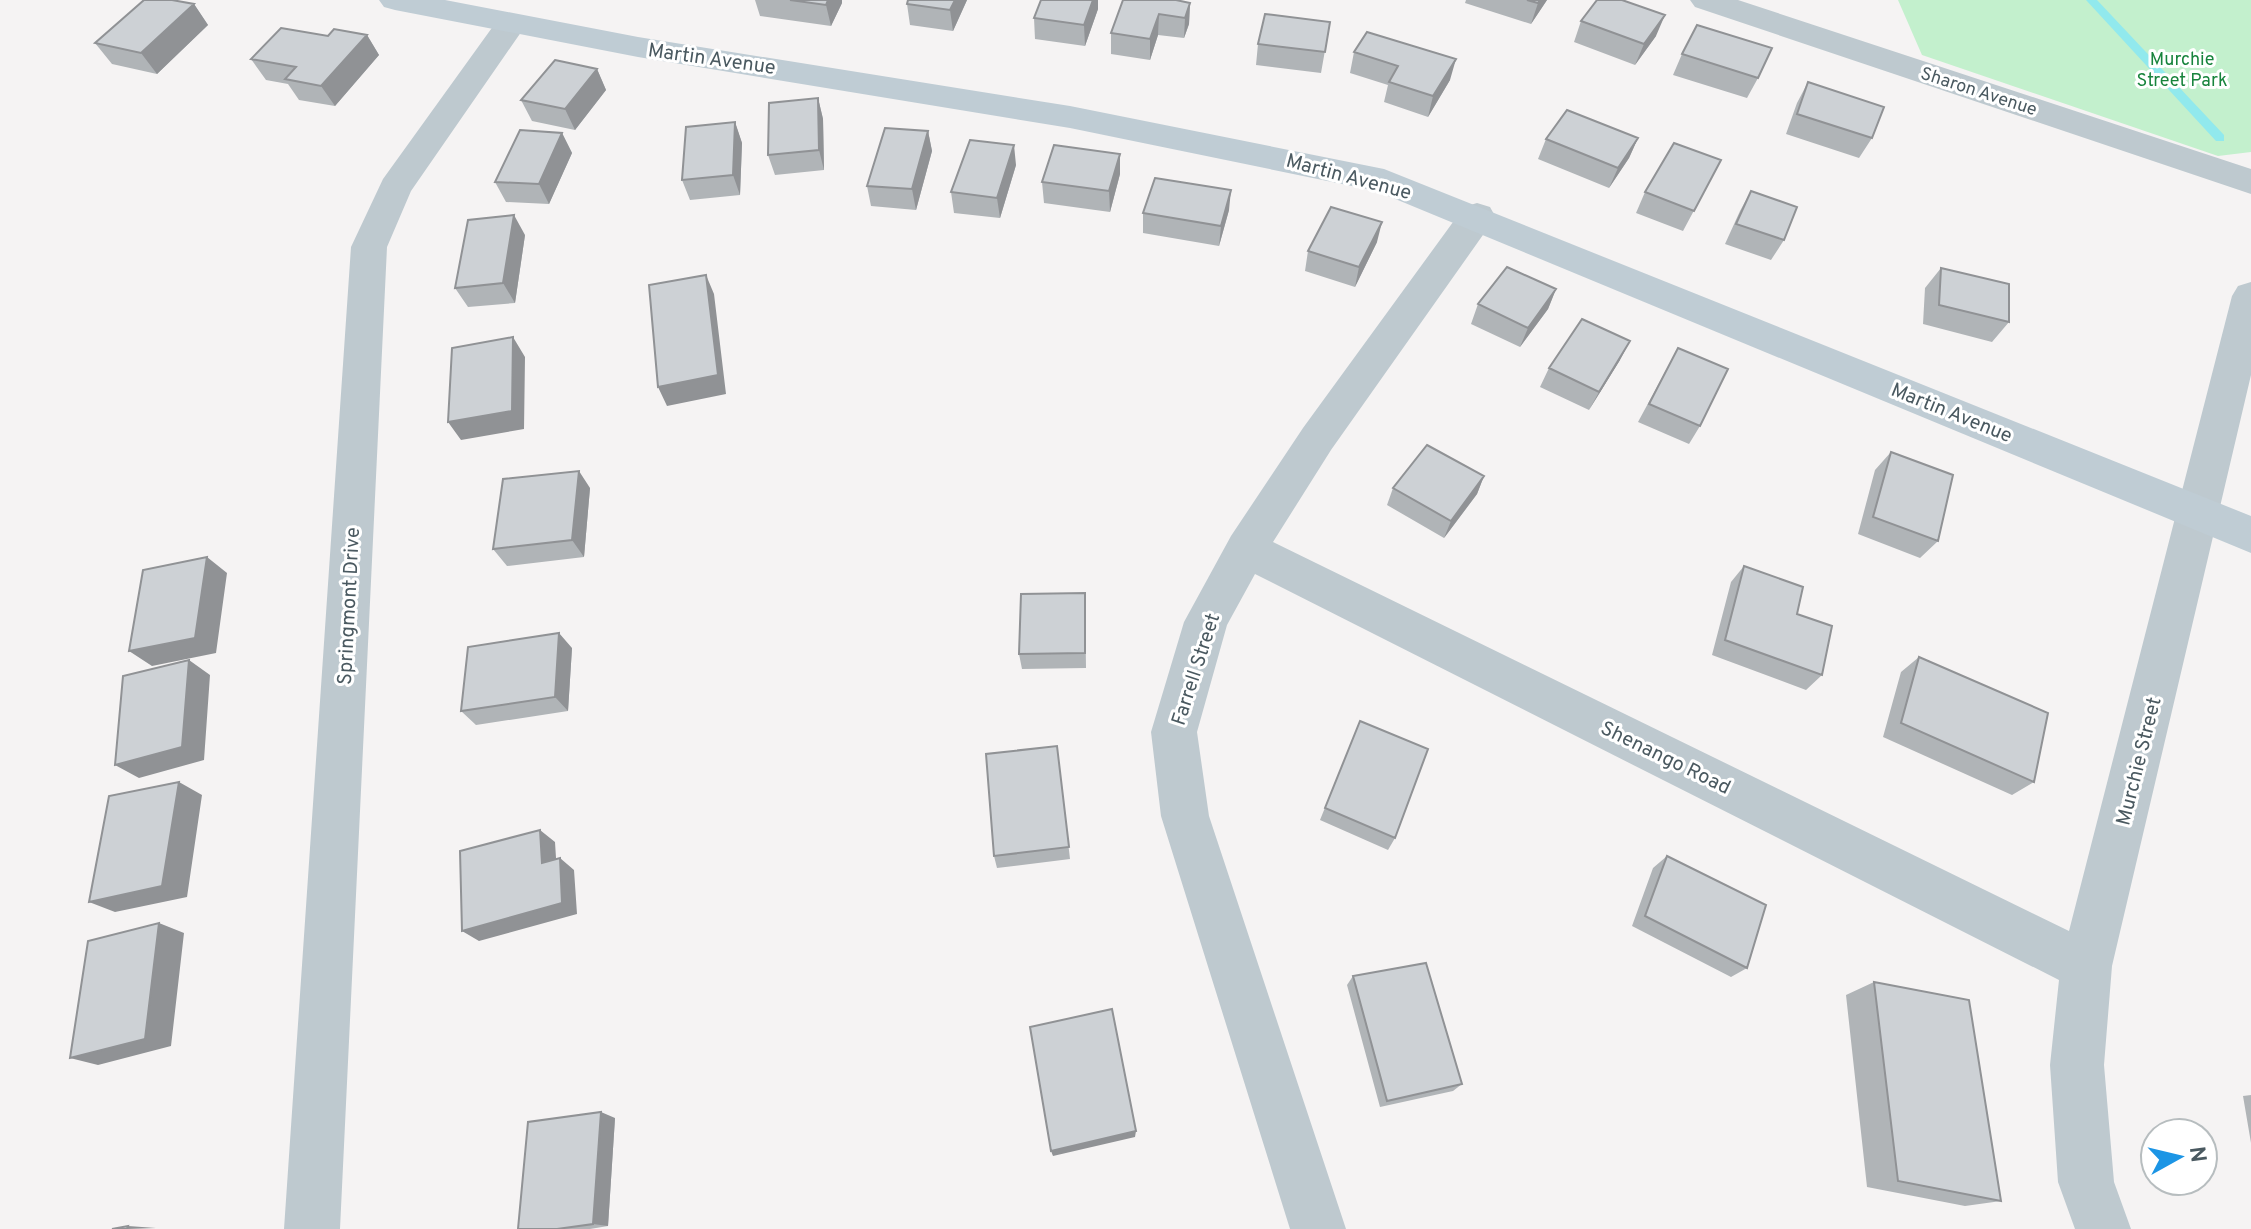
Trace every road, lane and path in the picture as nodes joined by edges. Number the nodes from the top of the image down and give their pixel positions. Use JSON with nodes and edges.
{"nodes":[{"id":1,"x":395,"y":0,"type":"edge"},
{"id":2,"x":1706,"y":0,"type":"edge"},
{"id":3,"x":510,"y":25,"type":"junction"},
{"id":4,"x":2251,"y":182,"type":"edge"},
{"id":5,"x":1477,"y":216,"type":"junction"},
{"id":6,"x":2251,"y":296,"type":"edge"},
{"id":7,"x":2199,"y":514,"type":"junction"},
{"id":8,"x":2251,"y":535,"type":"edge"},
{"id":9,"x":1246,"y":549,"type":"junction"},
{"id":10,"x":2086,"y":966,"type":"junction"},
{"id":11,"x":312,"y":1229,"type":"edge"},
{"id":12,"x":1318,"y":1229,"type":"edge"},
{"id":13,"x":2103,"y":1229,"type":"edge"}],
"edges":[{"from":1,"to":3,"type":"street","name":"Martin Avenue"},
{"from":2,"to":4,"type":"street","name":"Sharon Avenue"},
{"from":3,"to":5,"type":"street","name":"Martin Avenue"},
{"from":3,"to":11,"type":"street","name":"Springmont Drive"},
{"from":5,"to":7,"type":"street","name":"Martin Avenue"},
{"from":5,"to":9,"type":"street","name":"Farrell Street"},
{"from":6,"to":7,"type":"street","name":"Murchie Street"},
{"from":7,"to":8,"type":"street","name":"Martin Avenue"},
{"from":7,"to":10,"type":"street","name":"Murchie Street"},
{"from":9,"to":10,"type":"street","name":"Shenango Road"},
{"from":9,"to":12,"type":"street","name":"Farrell Street"},
{"from":10,"to":13,"type":"street","name":"Murchie Street"}]}
